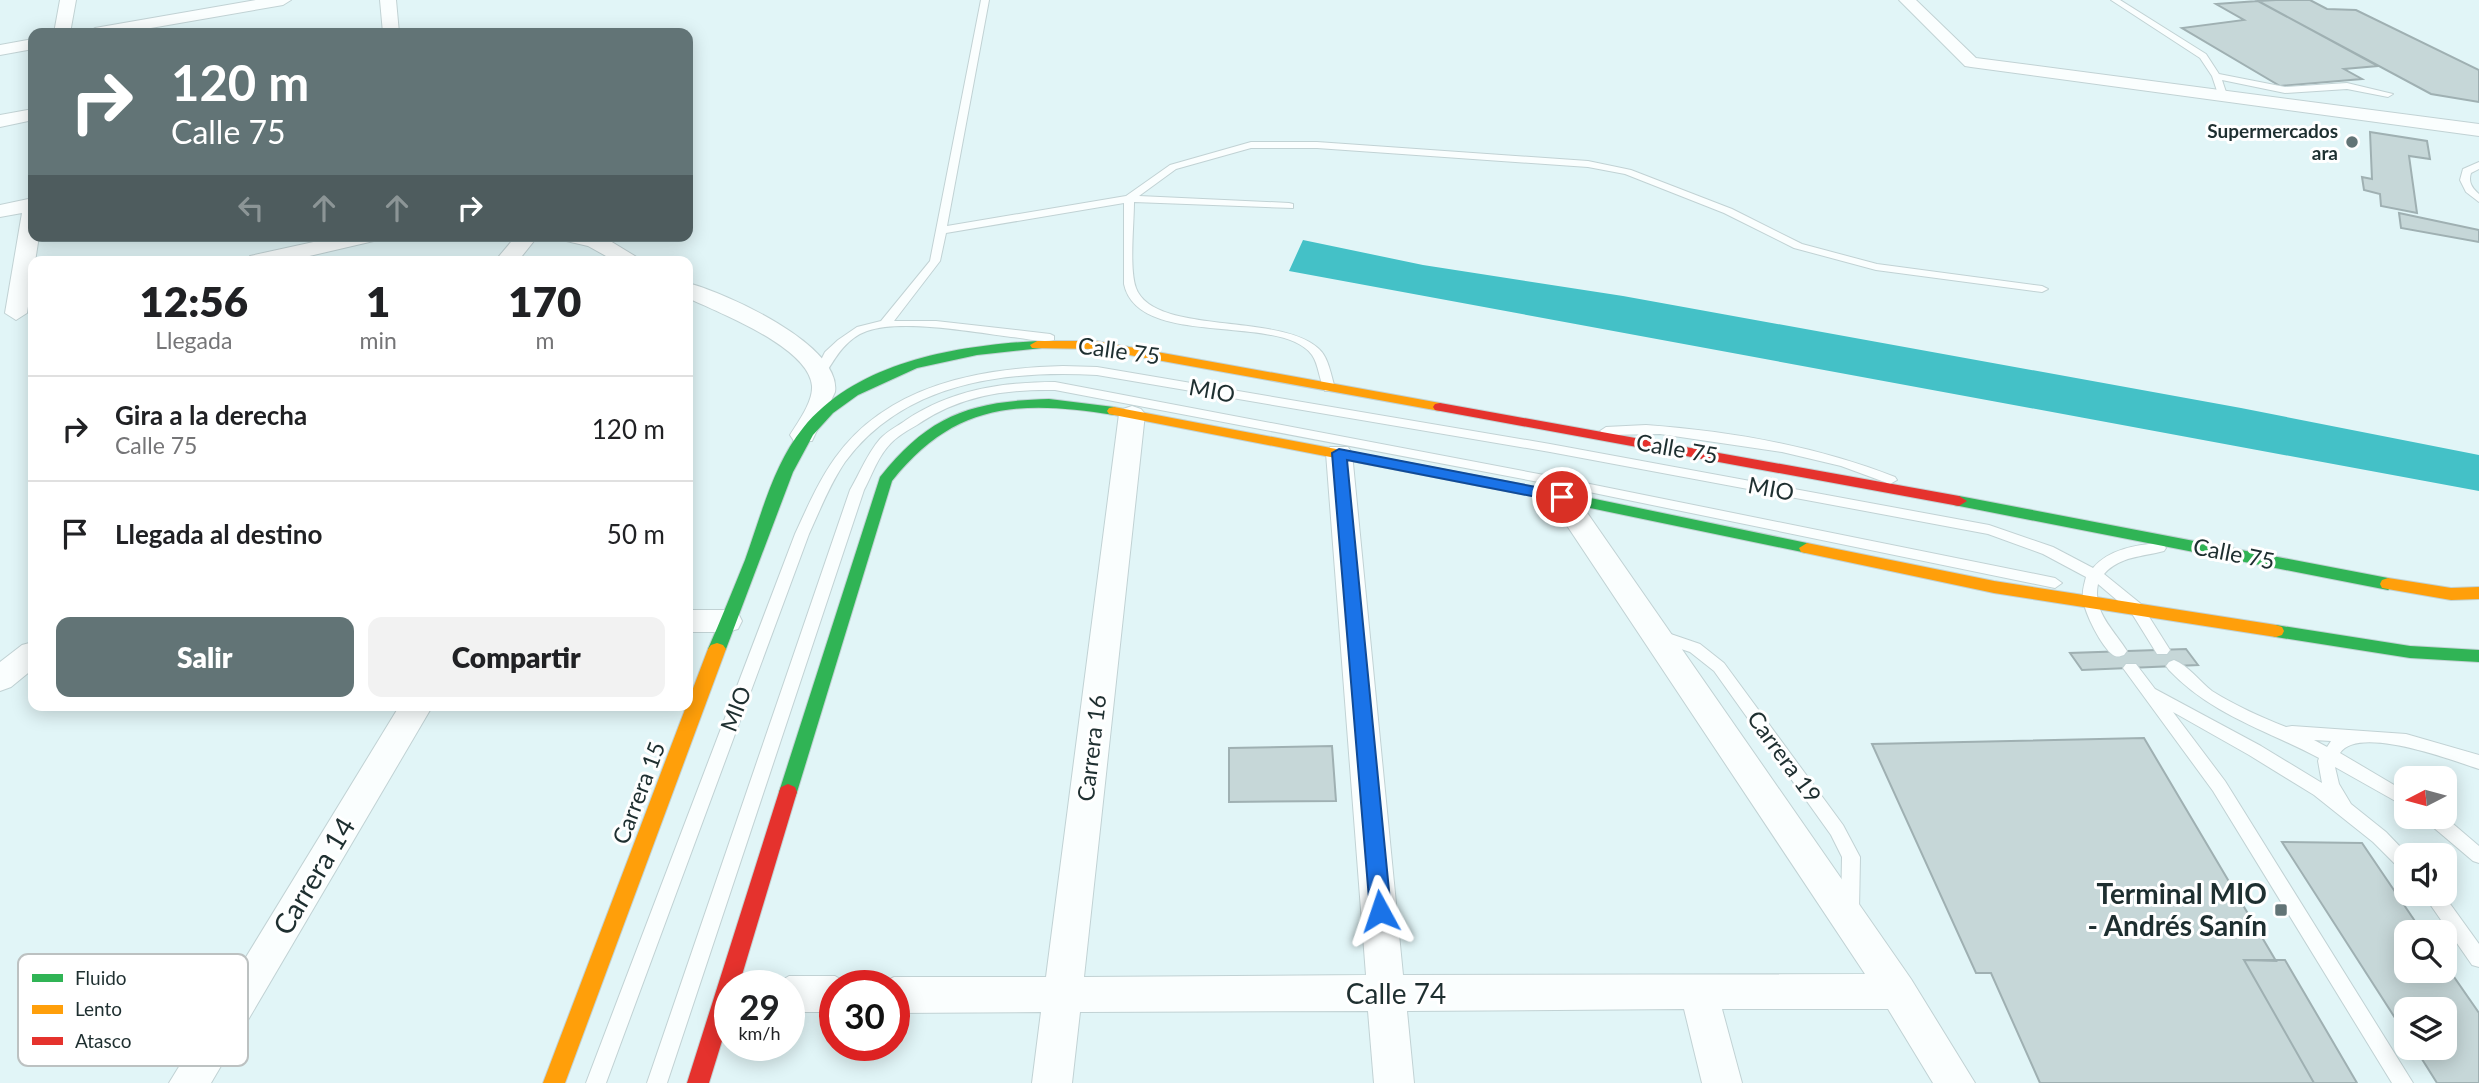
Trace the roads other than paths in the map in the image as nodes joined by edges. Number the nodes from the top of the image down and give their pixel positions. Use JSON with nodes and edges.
{"nodes":[{"id":1,"x":68,"y":0,"type":"edge"},
{"id":2,"x":283,"y":0,"type":"edge"},
{"id":3,"x":388,"y":0,"type":"edge"},
{"id":4,"x":985,"y":0,"type":"edge"},
{"id":5,"x":1907,"y":0,"type":"edge"},
{"id":6,"x":2115,"y":0,"type":"edge"},
{"id":7,"x":63,"y":28,"type":"edge"},
{"id":8,"x":123,"y":28,"type":"edge"},
{"id":9,"x":391,"y":28,"type":"edge"},
{"id":10,"x":28,"y":45,"type":"edge"},
{"id":11,"x":0,"y":50,"type":"edge"},
{"id":12,"x":2216,"y":76,"type":"junction"},
{"id":13,"x":2388,"y":94,"type":"dead end"},
{"id":14,"x":2222,"y":95,"type":"junction"},
{"id":15,"x":28,"y":116,"type":"edge"},
{"id":16,"x":0,"y":121,"type":"edge"},
{"id":17,"x":2479,"y":130,"type":"edge"},
{"id":18,"x":2479,"y":165,"type":"edge"},
{"id":19,"x":1129,"y":199,"type":"junction"},
{"id":20,"x":2479,"y":199,"type":"edge"},
{"id":21,"x":1289,"y":206,"type":"dead end"},
{"id":22,"x":28,"y":207,"type":"edge"},
{"id":23,"x":0,"y":211,"type":"edge"},
{"id":24,"x":942,"y":230,"type":"junction"},
{"id":25,"x":28,"y":237,"type":"edge"},
{"id":26,"x":343,"y":242,"type":"edge"},
{"id":27,"x":523,"y":242,"type":"edge"},
{"id":28,"x":596,"y":242,"type":"edge"},
{"id":29,"x":280,"y":256,"type":"edge"},
{"id":30,"x":510,"y":256,"type":"edge"},
{"id":31,"x":622,"y":256,"type":"edge"},
{"id":32,"x":2042,"y":289,"type":"dead end"},
{"id":33,"x":693,"y":293,"type":"edge"},
{"id":34,"x":16,"y":313,"type":"edge"},
{"id":35,"x":886,"y":324,"type":"junction"},
{"id":36,"x":1096,"y":345,"type":"junction"},
{"id":37,"x":822,"y":370,"type":"junction"},
{"id":38,"x":902,"y":371,"type":"joint"},
{"id":39,"x":1329,"y":388,"type":"junction"},
{"id":40,"x":1132,"y":414,"type":"junction"},
{"id":41,"x":800,"y":441,"type":"junction"},
{"id":42,"x":1339,"y":453,"type":"junction"},
{"id":43,"x":1562,"y":497,"type":"junction"},
{"id":44,"x":2195,"y":547,"type":"junction"},
{"id":45,"x":2091,"y":589,"type":"junction"},
{"id":46,"x":2479,"y":593,"type":"edge"},
{"id":47,"x":2137,"y":610,"type":"junction"},
{"id":48,"x":693,"y":621,"type":"edge"},
{"id":49,"x":727,"y":621,"type":"junction"},
{"id":50,"x":2162,"y":650,"type":"dead end"},
{"id":51,"x":2119,"y":651,"type":"dead end"},
{"id":52,"x":2478,"y":656,"type":"edge"},
{"id":53,"x":28,"y":657,"type":"edge"},
{"id":54,"x":2174,"y":666,"type":"dead end"},
{"id":55,"x":2131,"y":668,"type":"dead end"},
{"id":56,"x":0,"y":680,"type":"edge"},
{"id":57,"x":2151,"y":693,"type":"junction"},
{"id":58,"x":413,"y":711,"type":"edge"},
{"id":59,"x":2259,"y":723,"type":"junction"},
{"id":60,"x":2364,"y":736,"type":"junction"},
{"id":61,"x":2329,"y":755,"type":"junction"},
{"id":62,"x":2479,"y":762,"type":"edge"},
{"id":63,"x":2394,"y":793,"type":"edge"},
{"id":64,"x":2350,"y":814,"type":"junction"},
{"id":65,"x":2448,"y":830,"type":"edge"},
{"id":66,"x":2394,"y":853,"type":"edge"},
{"id":67,"x":2479,"y":856,"type":"edge"},
{"id":68,"x":2441,"y":906,"type":"edge"},
{"id":69,"x":2479,"y":959,"type":"edge"},
{"id":70,"x":735,"y":970,"type":"edge"},
{"id":71,"x":248,"y":985,"type":"edge"},
{"id":72,"x":1899,"y":991,"type":"junction"},
{"id":73,"x":1699,"y":993,"type":"junction"},
{"id":74,"x":1388,"y":994,"type":"junction"},
{"id":75,"x":910,"y":995,"type":"edge"},
{"id":76,"x":1062,"y":996,"type":"junction"},
{"id":77,"x":714,"y":1036,"type":"edge"},
{"id":78,"x":199,"y":1066,"type":"edge"},
{"id":79,"x":189,"y":1083,"type":"edge"},
{"id":80,"x":554,"y":1083,"type":"edge"},
{"id":81,"x":596,"y":1083,"type":"edge"},
{"id":82,"x":657,"y":1083,"type":"edge"},
{"id":83,"x":698,"y":1083,"type":"edge"},
{"id":84,"x":1052,"y":1083,"type":"edge"},
{"id":85,"x":1394,"y":1083,"type":"edge"},
{"id":86,"x":1722,"y":1083,"type":"edge"},
{"id":87,"x":1955,"y":1083,"type":"edge"},
{"id":88,"x":2403,"y":1083,"type":"edge"}],
"edges":[{"from":1,"to":7,"type":"street"},
{"from":2,"to":8,"type":"street"},
{"from":3,"to":9,"type":"street"},
{"from":4,"to":24,"type":"lane"},
{"from":5,"to":14,"type":"street"},
{"from":6,"to":12,"type":"lane"},
{"from":10,"to":11,"type":"street"},
{"from":12,"to":13,"type":"lane"},
{"from":12,"to":14,"type":"lane"},
{"from":14,"to":17,"type":"street"},
{"from":15,"to":16,"type":"street"},
{"from":18,"to":20,"type":"lane"},
{"from":19,"to":21,"type":"lane"},
{"from":19,"to":24,"type":"lane"},
{"from":19,"to":32,"type":"lane"},
{"from":19,"to":39,"type":"lane"},
{"from":22,"to":23,"type":"street"},
{"from":24,"to":35,"type":"lane"},
{"from":25,"to":34,"type":"street"},
{"from":26,"to":29,"type":"street"},
{"from":27,"to":30,"type":"street"},
{"from":28,"to":31,"type":"street"},
{"from":33,"to":37,"type":"street"},
{"from":35,"to":36,"type":"lane"},
{"from":35,"to":37,"type":"lane"},
{"from":36,"to":38,"type":"main road","name":"Calle 75"},
{"from":36,"to":39,"type":"main road","name":"Calle 75"},
{"from":37,"to":41,"type":"street"},
{"from":38,"to":41,"type":"main road","name":"Carrera 15"},
{"from":39,"to":44,"type":"main road","name":"Calle 75"},
{"from":40,"to":42,"type":"main road"},
{"from":40,"to":70,"type":"main road"},
{"from":40,"to":76,"type":"street","name":"Carrera 16"},
{"from":41,"to":49,"type":"main road","name":"Carrera 15"},
{"from":42,"to":43,"type":"main road"},
{"from":42,"to":74,"type":"street"},
{"from":43,"to":45,"type":"main road"},
{"from":43,"to":72,"type":"street","name":"Carrera 19"},
{"from":44,"to":45,"type":"lane"},
{"from":44,"to":46,"type":"main road","name":"Calle 75"},
{"from":45,"to":47,"type":"main road"},
{"from":45,"to":47,"type":"lane","name":"MIO"},
{"from":45,"to":51,"type":"lane"},
{"from":45,"to":81,"type":"lane","name":"MIO"},
{"from":45,"to":82,"type":"lane","name":"MIO"},
{"from":47,"to":50,"type":"lane","name":"MIO"},
{"from":47,"to":52,"type":"main road"},
{"from":48,"to":49,"type":"street"},
{"from":49,"to":80,"type":"main road","name":"Carrera 15"},
{"from":53,"to":56,"type":"street"},
{"from":54,"to":59,"type":"lane"},
{"from":55,"to":57,"type":"lane"},
{"from":57,"to":64,"type":"lane"},
{"from":57,"to":88,"type":"lane"},
{"from":58,"to":71,"type":"street","name":"Carrera 14"},
{"from":59,"to":60,"type":"lane"},
{"from":59,"to":61,"type":"lane"},
{"from":60,"to":61,"type":"lane"},
{"from":60,"to":62,"type":"lane"},
{"from":61,"to":63,"type":"lane"},
{"from":61,"to":64,"type":"lane"},
{"from":64,"to":66,"type":"lane"},
{"from":65,"to":67,"type":"lane"},
{"from":68,"to":69,"type":"lane"},
{"from":72,"to":73,"type":"street","name":"Calle 74"},
{"from":72,"to":87,"type":"street","name":"Carrera 19"},
{"from":73,"to":74,"type":"street","name":"Calle 74"},
{"from":73,"to":86,"type":"street"},
{"from":74,"to":76,"type":"street","name":"Calle 74"},
{"from":74,"to":85,"type":"street"},
{"from":75,"to":76,"type":"street","name":"Calle 74"},
{"from":76,"to":84,"type":"street","name":"Carrera 16"},
{"from":77,"to":83,"type":"main road"},
{"from":78,"to":79,"type":"street","name":"Carrera 14"}]}
